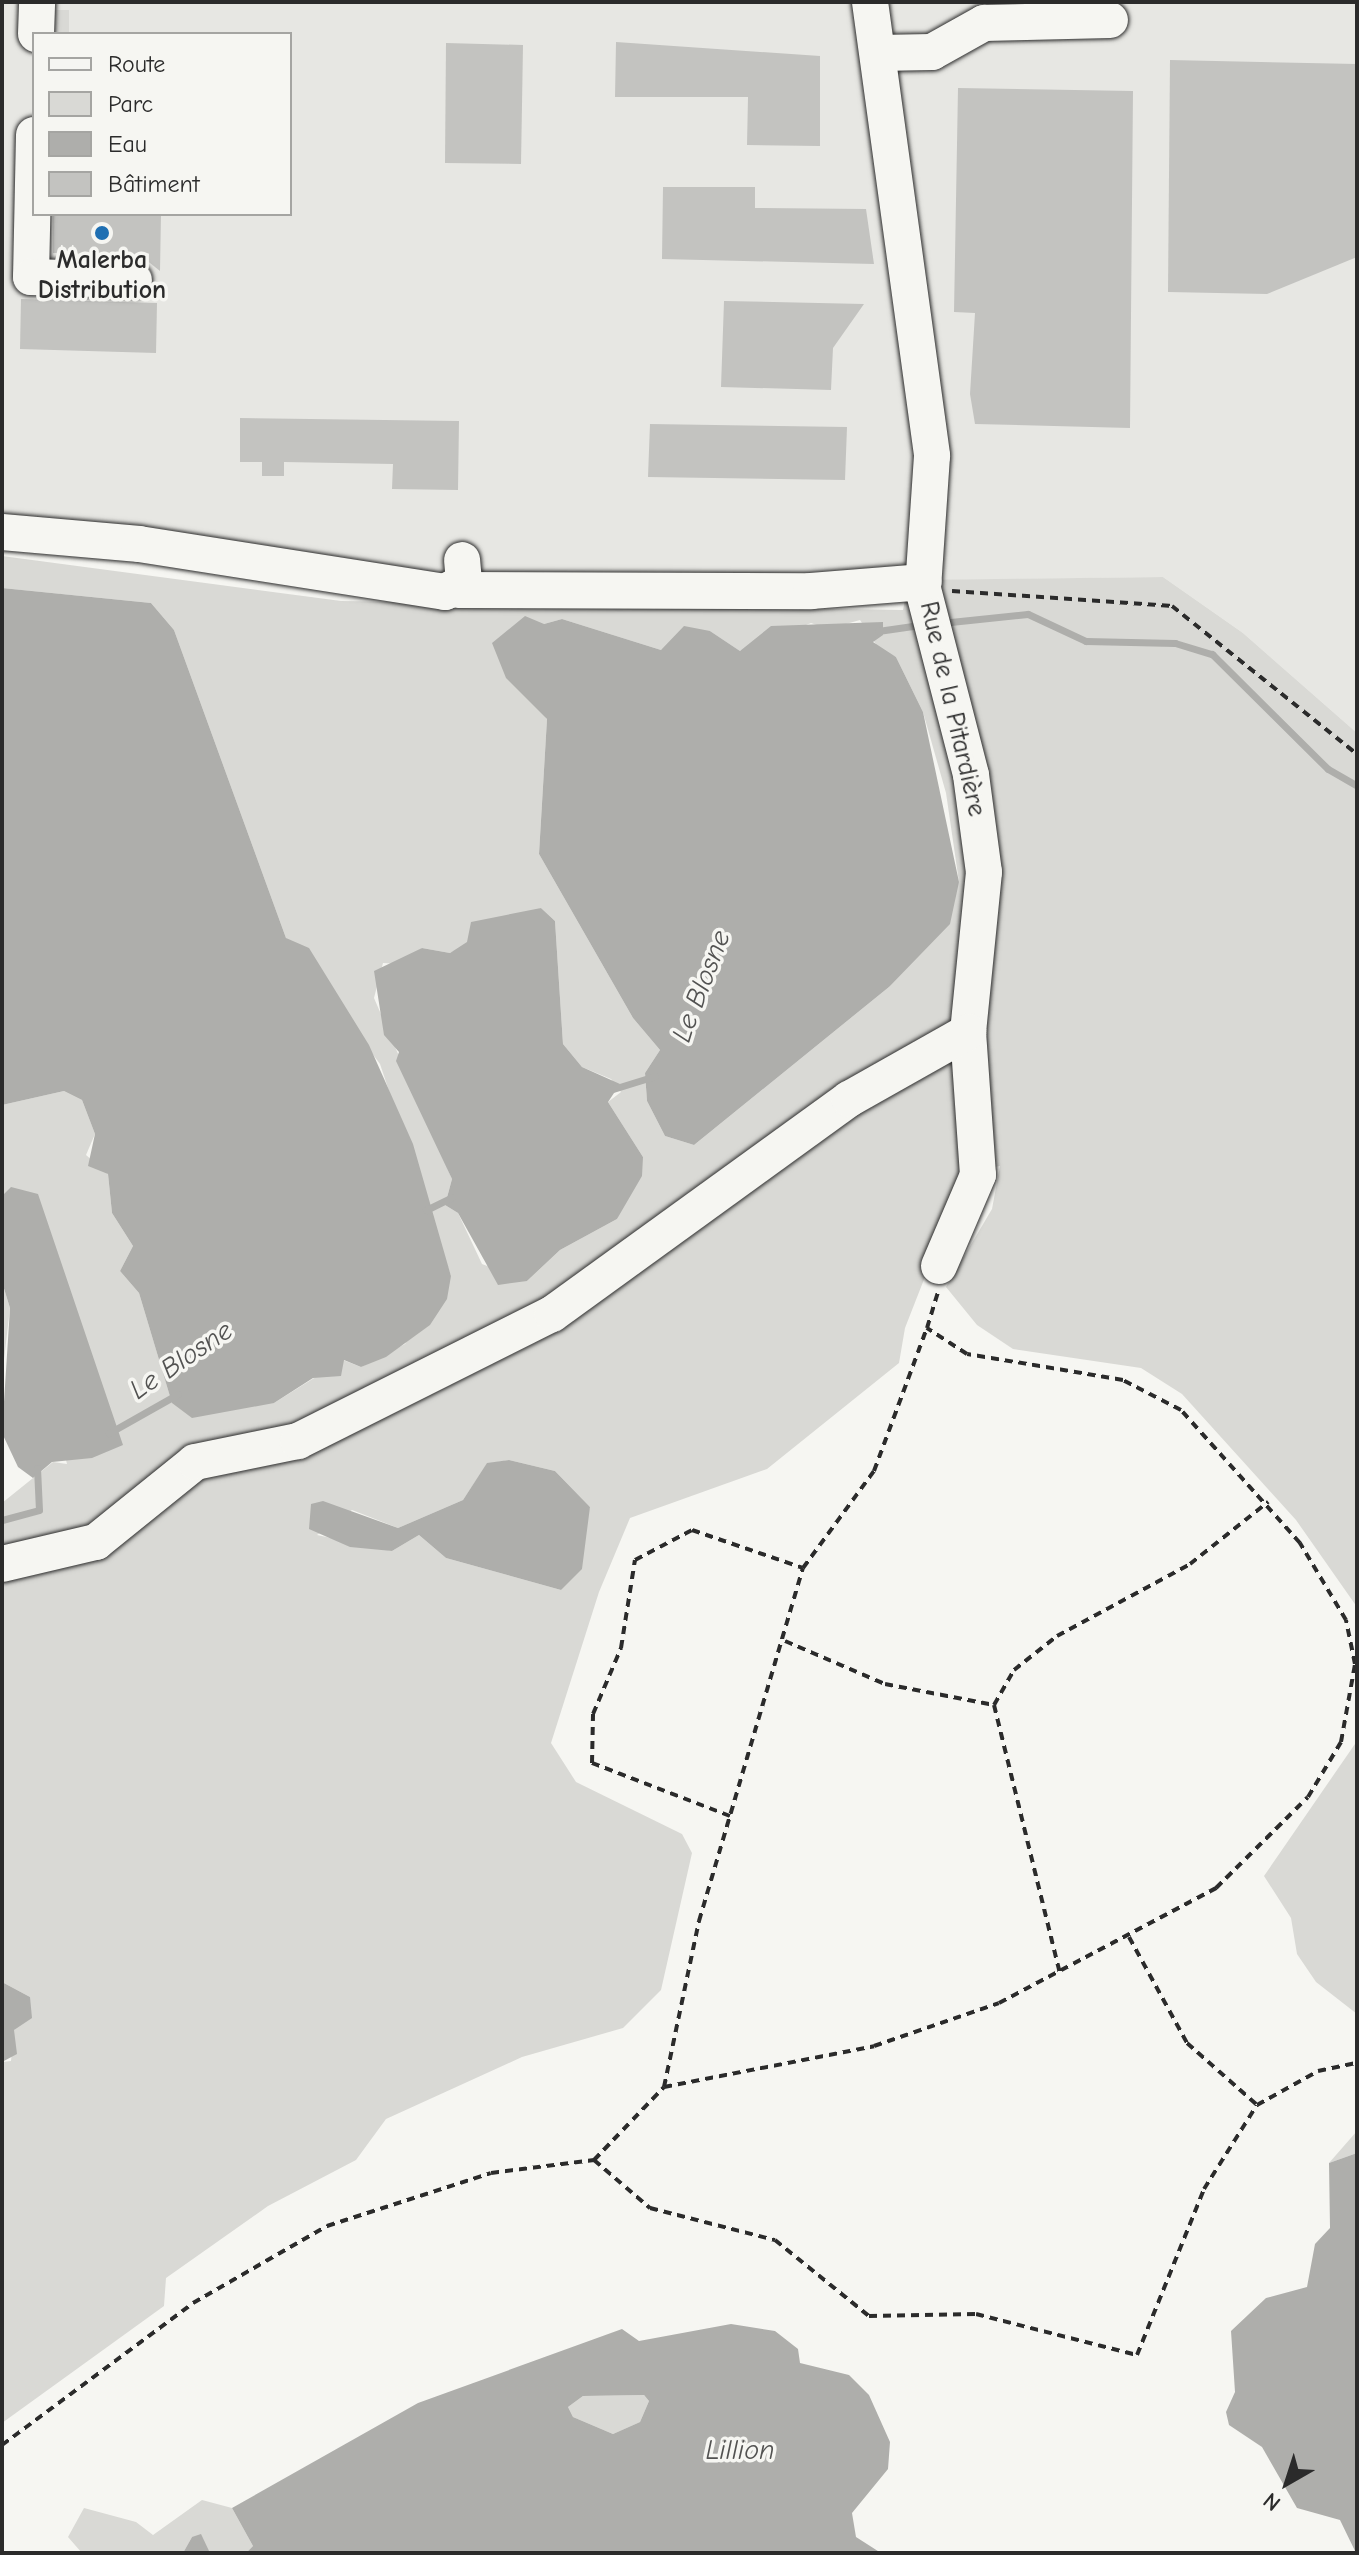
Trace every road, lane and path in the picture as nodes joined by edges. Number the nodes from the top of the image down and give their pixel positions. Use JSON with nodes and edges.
{"nodes":[{"id":1,"x":37,"y":2,"type":"edge"},
{"id":2,"x":870,"y":2,"type":"edge"},
{"id":3,"x":1110,"y":20,"type":"dead end"},
{"id":4,"x":36,"y":32,"type":"edge"},
{"id":5,"x":878,"y":53,"type":"junction"},
{"id":6,"x":32,"y":216,"type":"edge"},
{"id":7,"x":134,"y":280,"type":"dead end"},
{"id":8,"x":2,"y":532,"type":"edge"},
{"id":9,"x":924,"y":586,"type":"junction"},
{"id":10,"x":1357,"y":754,"type":"edge"},
{"id":11,"x":968,"y":1032,"type":"junction"},
{"id":12,"x":939,"y":1266,"type":"joint"},
{"id":13,"x":927,"y":1328,"type":"junction"},
{"id":14,"x":1268,"y":1502,"type":"junction"},
{"id":15,"x":2,"y":1564,"type":"edge"},
{"id":16,"x":803,"y":1568,"type":"junction"},
{"id":17,"x":785,"y":1641,"type":"junction"},
{"id":18,"x":1356,"y":1664,"type":"edge"},
{"id":19,"x":994,"y":1705,"type":"junction"},
{"id":20,"x":730,"y":1816,"type":"junction"},
{"id":21,"x":1129,"y":1937,"type":"junction"},
{"id":22,"x":1060,"y":1973,"type":"junction"},
{"id":23,"x":1357,"y":2063,"type":"edge"},
{"id":24,"x":664,"y":2087,"type":"junction"},
{"id":25,"x":1257,"y":2105,"type":"junction"},
{"id":26,"x":594,"y":2160,"type":"junction"},
{"id":27,"x":2,"y":2445,"type":"edge"}],
"edges":[{"from":1,"to":4,"type":"street"},
{"from":2,"to":5,"type":"street","name":"Rue de la Pitardière"},
{"from":3,"to":5,"type":"street"},
{"from":5,"to":9,"type":"street","name":"Rue de la Pitardière"},
{"from":6,"to":7,"type":"street"},
{"from":8,"to":9,"type":"street"},
{"from":9,"to":10,"type":"path"},
{"from":9,"to":11,"type":"street","name":"Rue de la Pitardière"},
{"from":11,"to":12,"type":"street","name":"Rue de la Pitardière"},
{"from":11,"to":15,"type":"street"},
{"from":12,"to":13,"type":"path"},
{"from":13,"to":14,"type":"path"},
{"from":13,"to":16,"type":"path"},
{"from":14,"to":18,"type":"path"},
{"from":14,"to":19,"type":"path"},
{"from":16,"to":17,"type":"path"},
{"from":16,"to":20,"type":"path"},
{"from":17,"to":19,"type":"path"},
{"from":17,"to":20,"type":"path"},
{"from":18,"to":21,"type":"path"},
{"from":19,"to":22,"type":"path"},
{"from":20,"to":24,"type":"path"},
{"from":21,"to":22,"type":"path"},
{"from":21,"to":25,"type":"path"},
{"from":22,"to":24,"type":"path"},
{"from":23,"to":25,"type":"path"},
{"from":24,"to":26,"type":"path"},
{"from":25,"to":26,"type":"path"},
{"from":26,"to":27,"type":"path"}]}
